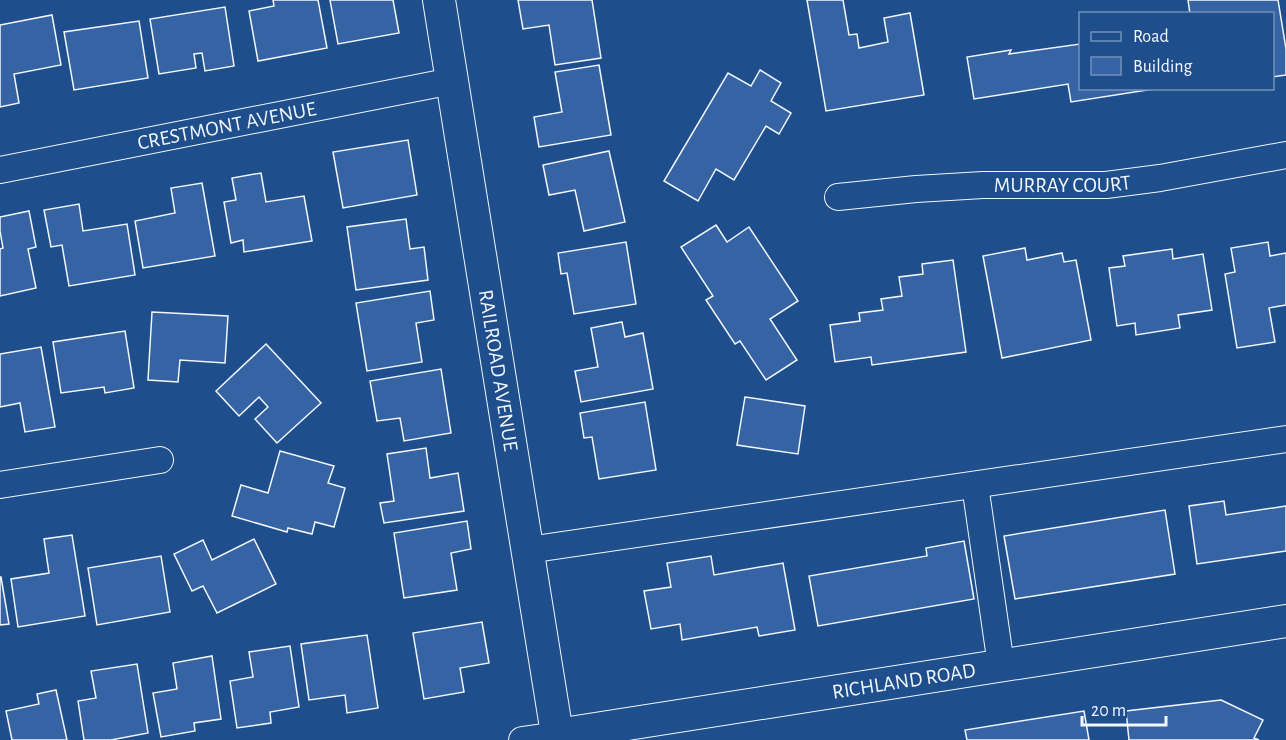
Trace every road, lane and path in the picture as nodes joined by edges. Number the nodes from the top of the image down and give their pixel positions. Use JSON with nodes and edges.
{"nodes":[{"id":1,"x":439,"y":0,"type":"edge"},
{"id":2,"x":452,"y":81,"type":"junction"},
{"id":3,"x":1286,"y":155,"type":"edge"},
{"id":4,"x":0,"y":170,"type":"edge"},
{"id":5,"x":838,"y":197,"type":"dead end"},
{"id":6,"x":1286,"y":439,"type":"edge"},
{"id":7,"x":159,"y":460,"type":"dead end"},
{"id":8,"x":975,"y":484,"type":"junction"},
{"id":9,"x":0,"y":485,"type":"edge"},
{"id":10,"x":528,"y":550,"type":"junction"},
{"id":11,"x":1286,"y":621,"type":"edge"},
{"id":12,"x":1001,"y":665,"type":"junction"},
{"id":13,"x":558,"y":737,"type":"edge"},
{"id":14,"x":522,"y":740,"type":"edge"}],
"edges":[{"from":1,"to":2,"type":"street","name":"RAILROAD AVENUE"},
{"from":2,"to":4,"type":"street","name":"CRESTMONT AVENUE"},
{"from":2,"to":10,"type":"street","name":"RAILROAD AVENUE"},
{"from":3,"to":5,"type":"street","name":"MURRAY COURT"},
{"from":6,"to":8,"type":"street"},
{"from":7,"to":9,"type":"street"},
{"from":8,"to":10,"type":"street"},
{"from":8,"to":12,"type":"street"},
{"from":10,"to":13,"type":"street","name":"RAILROAD AVENUE"},
{"from":11,"to":12,"type":"street","name":"RICHLAND ROAD"},
{"from":12,"to":13,"type":"street","name":"RICHLAND ROAD"},
{"from":13,"to":14,"type":"street","name":"RICHLAND ROAD"}]}
